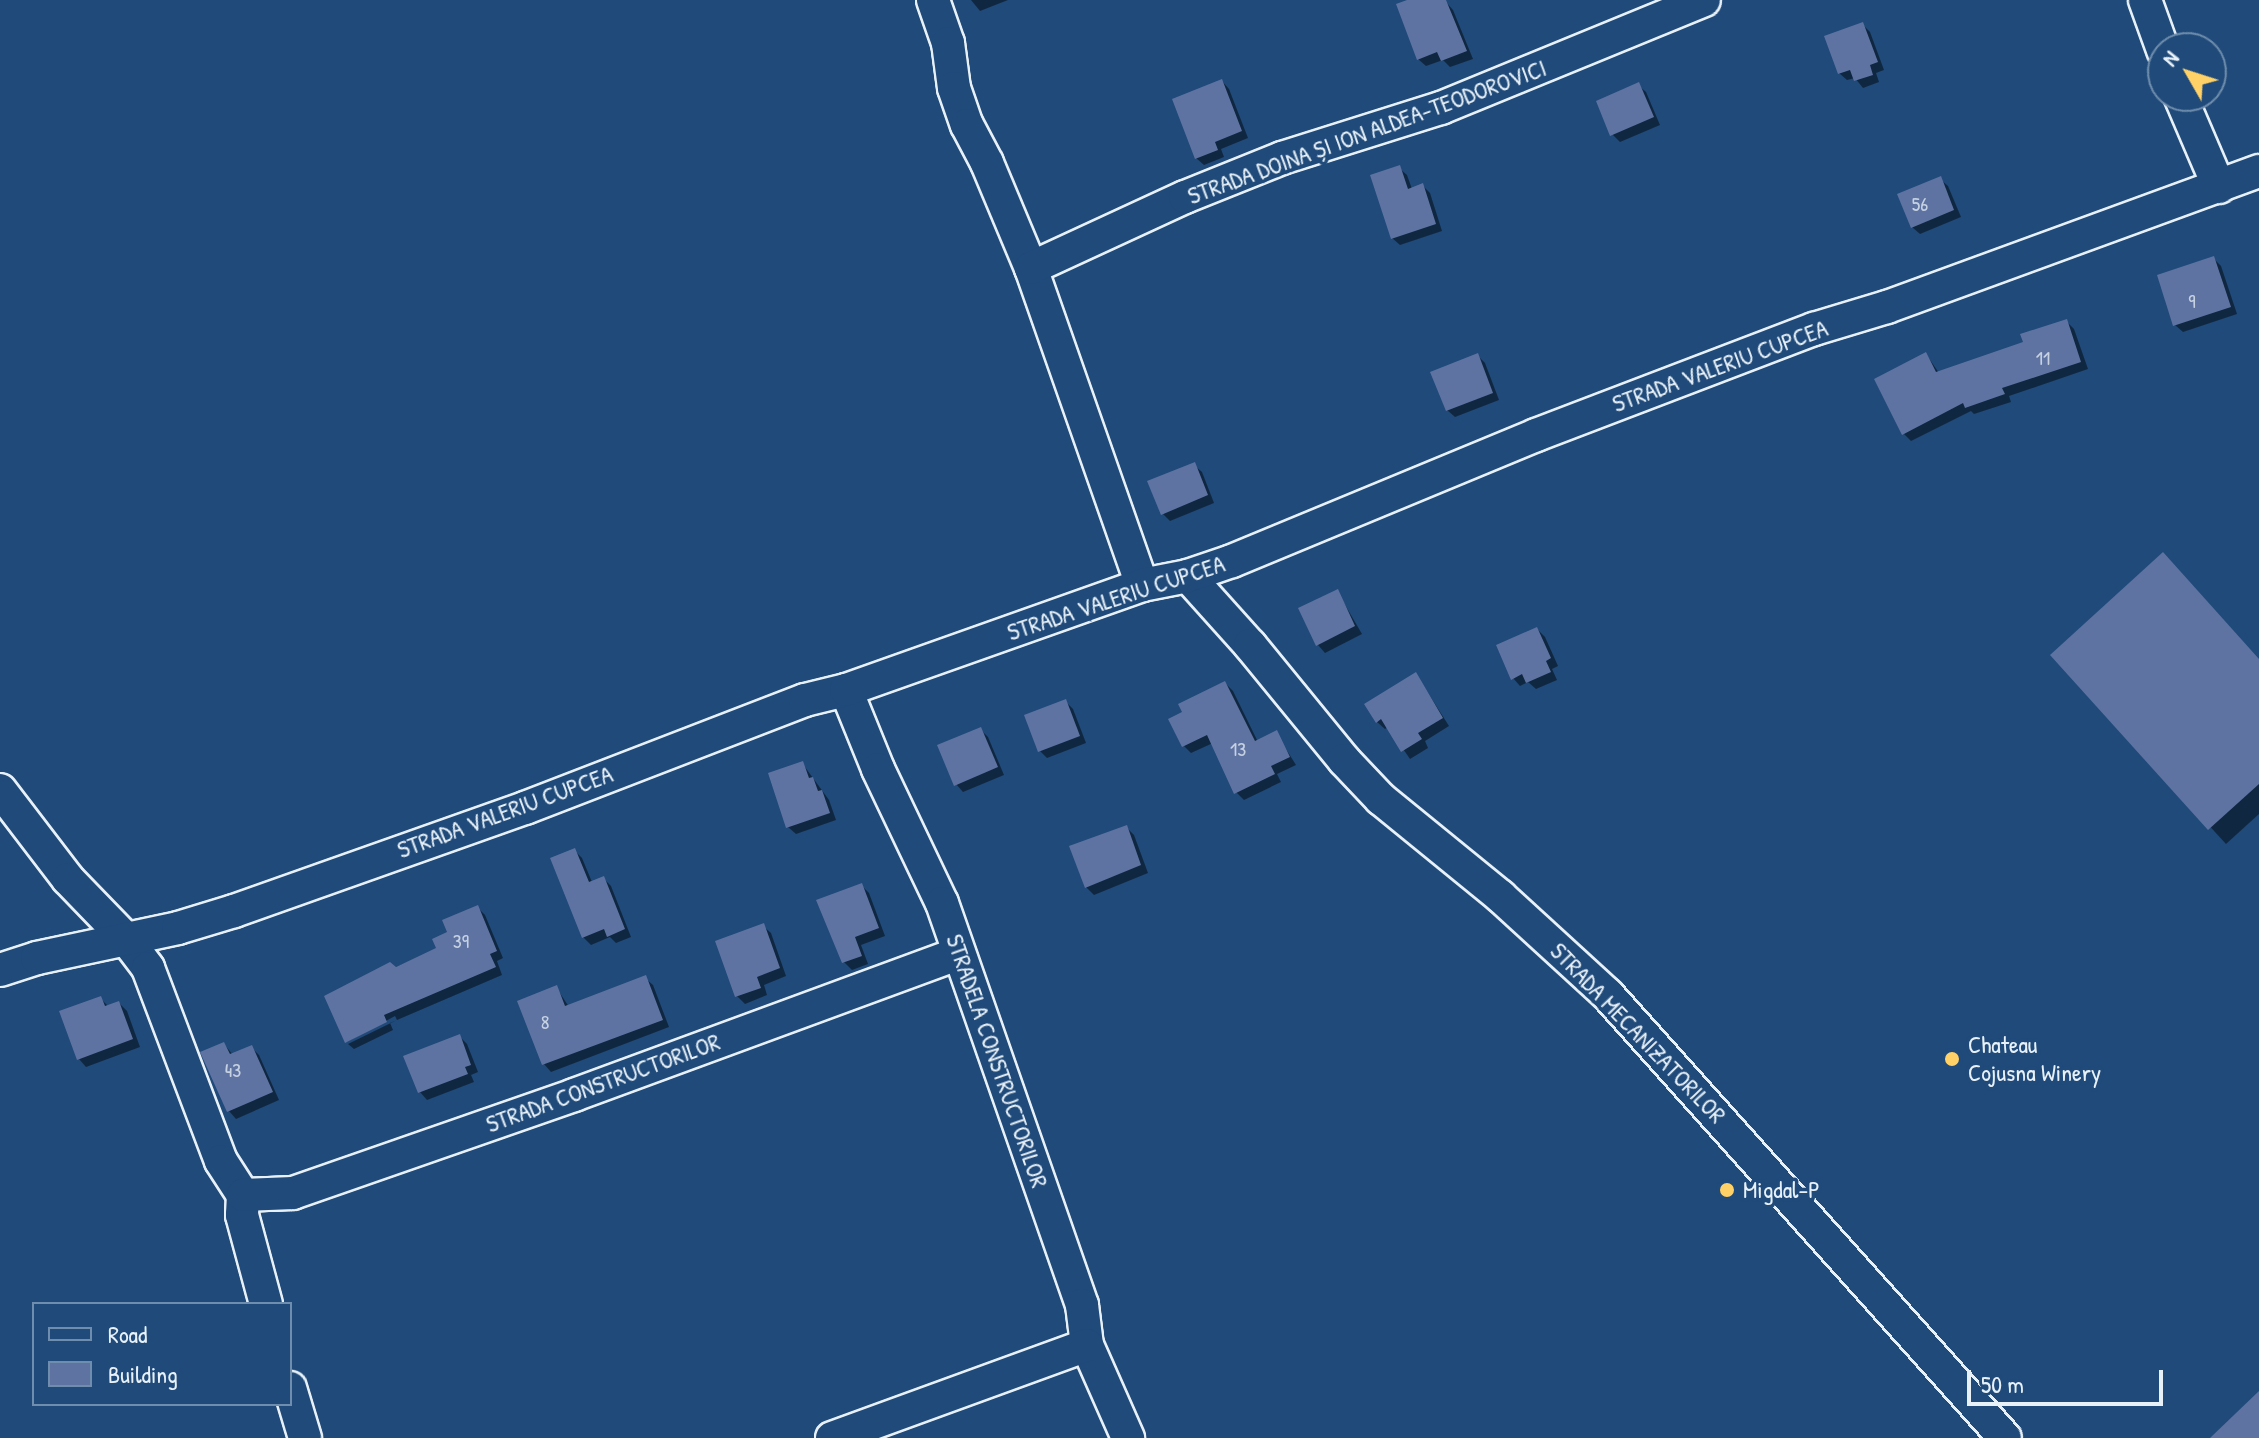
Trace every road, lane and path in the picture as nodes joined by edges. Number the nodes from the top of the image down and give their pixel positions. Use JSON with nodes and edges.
{"nodes":[{"id":1,"x":933,"y":0,"type":"edge"},
{"id":2,"x":1704,"y":0,"type":"edge"},
{"id":3,"x":2145,"y":0,"type":"edge"},
{"id":4,"x":2157,"y":32,"type":"edge"},
{"id":5,"x":2187,"y":112,"type":"edge"},
{"id":6,"x":2259,"y":171,"type":"edge"},
{"id":7,"x":2219,"y":187,"type":"junction"},
{"id":8,"x":1031,"y":268,"type":"junction"},
{"id":9,"x":1188,"y":576,"type":"junction"},
{"id":10,"x":1142,"y":585,"type":"junction"},
{"id":11,"x":846,"y":690,"type":"junction"},
{"id":12,"x":0,"y":790,"type":"edge"},
{"id":13,"x":127,"y":940,"type":"junction"},
{"id":14,"x":958,"y":954,"type":"junction"},
{"id":15,"x":0,"y":970,"type":"edge"},
{"id":16,"x":243,"y":1195,"type":"junction"},
{"id":17,"x":265,"y":1302,"type":"edge"},
{"id":18,"x":1087,"y":1345,"type":"junction"},
{"id":19,"x":292,"y":1395,"type":"edge"},
{"id":20,"x":305,"y":1438,"type":"edge"},
{"id":21,"x":832,"y":1438,"type":"edge"},
{"id":22,"x":1128,"y":1438,"type":"edge"},
{"id":23,"x":2005,"y":1438,"type":"edge"}],
"edges":[{"from":1,"to":8,"type":"street"},
{"from":2,"to":8,"type":"street","name":"STRADA DOINA ȘI ION ALDEA-TEODOROVICI"},
{"from":3,"to":4,"type":"street"},
{"from":5,"to":7,"type":"street"},
{"from":6,"to":7,"type":"street","name":"STRADA VALERIU CUPCEA"},
{"from":7,"to":9,"type":"street","name":"STRADA VALERIU CUPCEA"},
{"from":8,"to":10,"type":"street"},
{"from":9,"to":10,"type":"street","name":"STRADA VALERIU CUPCEA"},
{"from":9,"to":23,"type":"street","name":"STRADA MECANIZATORILOR"},
{"from":10,"to":11,"type":"street","name":"STRADA VALERIU CUPCEA"},
{"from":11,"to":13,"type":"street","name":"STRADA VALERIU CUPCEA"},
{"from":11,"to":14,"type":"street","name":"STRADELA CONSTRUCTORILOR"},
{"from":12,"to":13,"type":"street"},
{"from":13,"to":15,"type":"street","name":"STRADA VALERIU CUPCEA"},
{"from":13,"to":16,"type":"street"},
{"from":14,"to":16,"type":"street","name":"STRADA CONSTRUCTORILOR"},
{"from":14,"to":18,"type":"street","name":"STRADELA CONSTRUCTORILOR"},
{"from":16,"to":17,"type":"street"},
{"from":18,"to":21,"type":"street"},
{"from":18,"to":22,"type":"street","name":"STRADELA CONSTRUCTORILOR"},
{"from":19,"to":20,"type":"street"}]}
